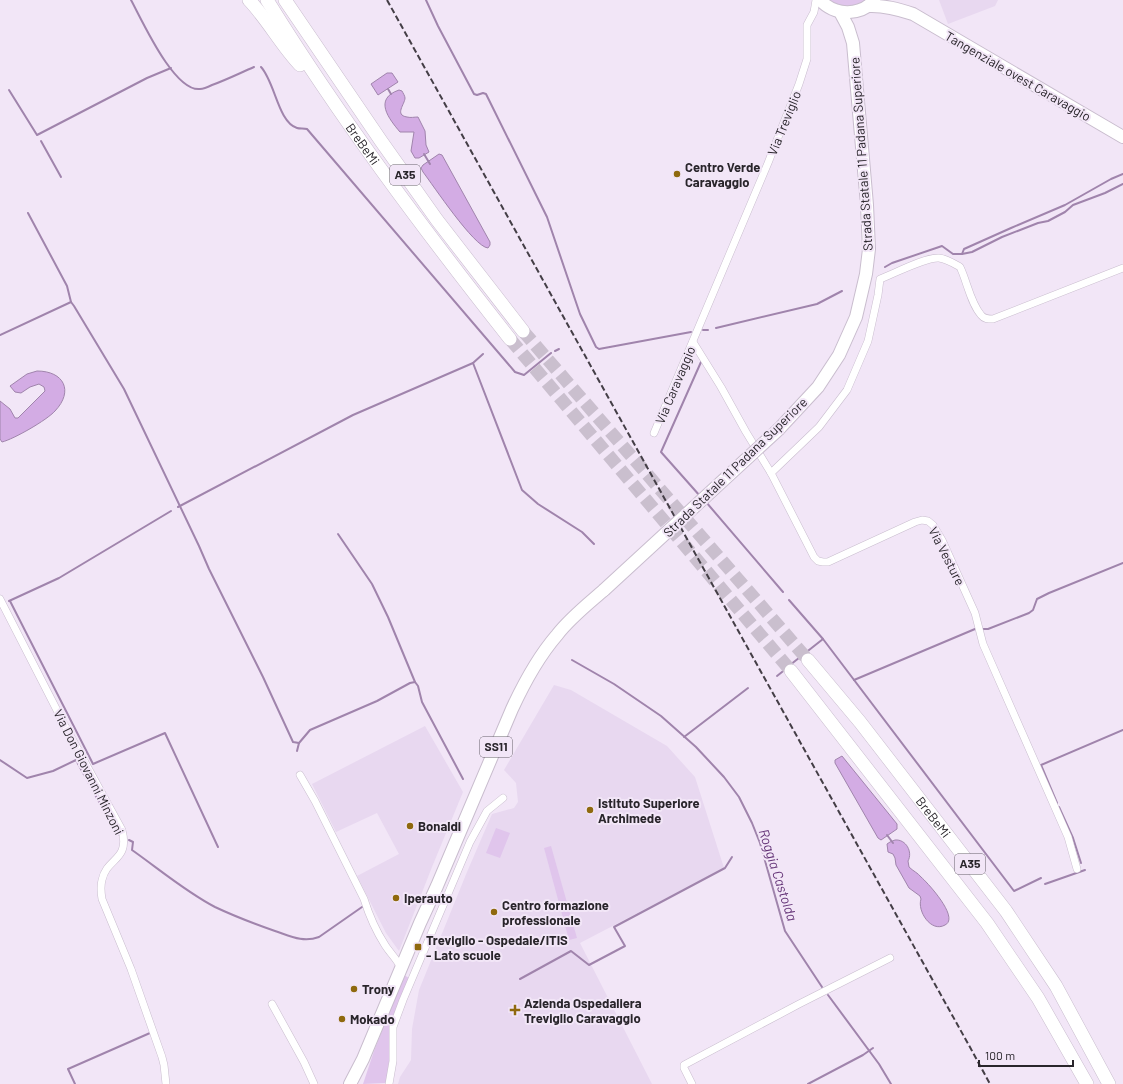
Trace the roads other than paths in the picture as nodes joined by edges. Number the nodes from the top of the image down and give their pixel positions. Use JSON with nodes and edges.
{"nodes":[{"id":1,"x":249,"y":0,"type":"edge"},
{"id":2,"x":258,"y":0,"type":"edge"},
{"id":3,"x":267,"y":0,"type":"edge"},
{"id":4,"x":286,"y":0,"type":"edge"},
{"id":5,"x":816,"y":0,"type":"edge"},
{"id":6,"x":820,"y":0,"type":"edge"},
{"id":7,"x":899,"y":0,"type":"edge"},
{"id":8,"x":868,"y":5,"type":"edge"},
{"id":9,"x":835,"y":10,"type":"junction"},
{"id":10,"x":913,"y":14,"type":"junction"},
{"id":11,"x":812,"y":17,"type":"junction"},
{"id":12,"x":853,"y":43,"type":"junction"},
{"id":13,"x":295,"y":46,"type":"junction"},
{"id":14,"x":318,"y":80,"type":"junction"},
{"id":15,"x":1123,"y":137,"type":"edge"},
{"id":16,"x":1123,"y":268,"type":"edge"},
{"id":17,"x":523,"y":331,"type":"tunnel mouth"},
{"id":18,"x":510,"y":339,"type":"tunnel mouth"},
{"id":19,"x":694,"y":340,"type":"junction"},
{"id":20,"x":654,"y":433,"type":"dead end"},
{"id":21,"x":771,"y":473,"type":"junction"},
{"id":22,"x":0,"y":599,"type":"edge"},
{"id":23,"x":808,"y":660,"type":"tunnel mouth"},
{"id":24,"x":791,"y":671,"type":"tunnel mouth"},
{"id":25,"x":300,"y":775,"type":"dead end"},
{"id":26,"x":503,"y":798,"type":"dead end"},
{"id":27,"x":1077,"y":869,"type":"dead end"},
{"id":28,"x":890,"y":958,"type":"dead end"},
{"id":29,"x":401,"y":961,"type":"junction"},
{"id":30,"x":272,"y":1004,"type":"dead end"},
{"id":31,"x":363,"y":1059,"type":"junction"},
{"id":32,"x":166,"y":1084,"type":"edge"},
{"id":33,"x":314,"y":1084,"type":"edge"},
{"id":34,"x":350,"y":1084,"type":"edge"},
{"id":35,"x":357,"y":1084,"type":"edge"},
{"id":36,"x":389,"y":1084,"type":"edge"},
{"id":37,"x":692,"y":1084,"type":"edge"},
{"id":38,"x":1087,"y":1084,"type":"edge"},
{"id":39,"x":1109,"y":1084,"type":"edge"}],
"edges":[{"from":1,"to":14,"type":"highway"},
{"from":2,"to":13,"type":"highway"},
{"from":3,"to":13,"type":"highway","name":"BreBeMi","number":"A35"},
{"from":4,"to":17,"type":"highway","name":"BreBeMi","number":"A35"},
{"from":5,"to":11,"type":"street","name":"Via Treviglio"},
{"from":6,"to":9,"type":"main road"},
{"from":7,"to":10,"type":"main road","name":"Tangenziale ovest Caravaggio"},
{"from":8,"to":9,"type":"main road","name":"Tangenziale ovest Caravaggio"},
{"from":8,"to":10,"type":"main road","name":"Tangenziale ovest Caravaggio"},
{"from":8,"to":12,"type":"main road","name":"Strada Statale 11 Padana Superiore"},
{"from":9,"to":11,"type":"street"},
{"from":9,"to":12,"type":"main road","name":"Strada Statale 11 Padana Superiore"},
{"from":10,"to":15,"type":"main road","name":"Tangenziale ovest Caravaggio"},
{"from":11,"to":19,"type":"street","name":"Via Treviglio"},
{"from":12,"to":29,"type":"main road","name":"Strada Statale 11 Padana Superiore","number":"SS11","bridge":true},
{"from":13,"to":14,"type":"highway","name":"BreBeMi","number":"A35"},
{"from":14,"to":18,"type":"highway","name":"BreBeMi","number":"A35"},
{"from":16,"to":21,"type":"street"},
{"from":19,"to":20,"type":"street","name":"Via Caravaggio"},
{"from":19,"to":21,"type":"street","name":"Via Vesture"},
{"from":21,"to":27,"type":"street","name":"Via Vesture"},
{"from":22,"to":32,"type":"street","name":"Via Don Giovanni Minzoni"},
{"from":23,"to":39,"type":"highway","name":"BreBeMi","number":"A35"},
{"from":24,"to":38,"type":"highway","name":"BreBeMi","number":"A35"},
{"from":25,"to":29,"type":"street"},
{"from":26,"to":36,"type":"street"},
{"from":28,"to":37,"type":"street"},
{"from":29,"to":31,"type":"main road"},
{"from":30,"to":33,"type":"street"},
{"from":31,"to":34,"type":"main road"},
{"from":31,"to":35,"type":"main road"}]}
